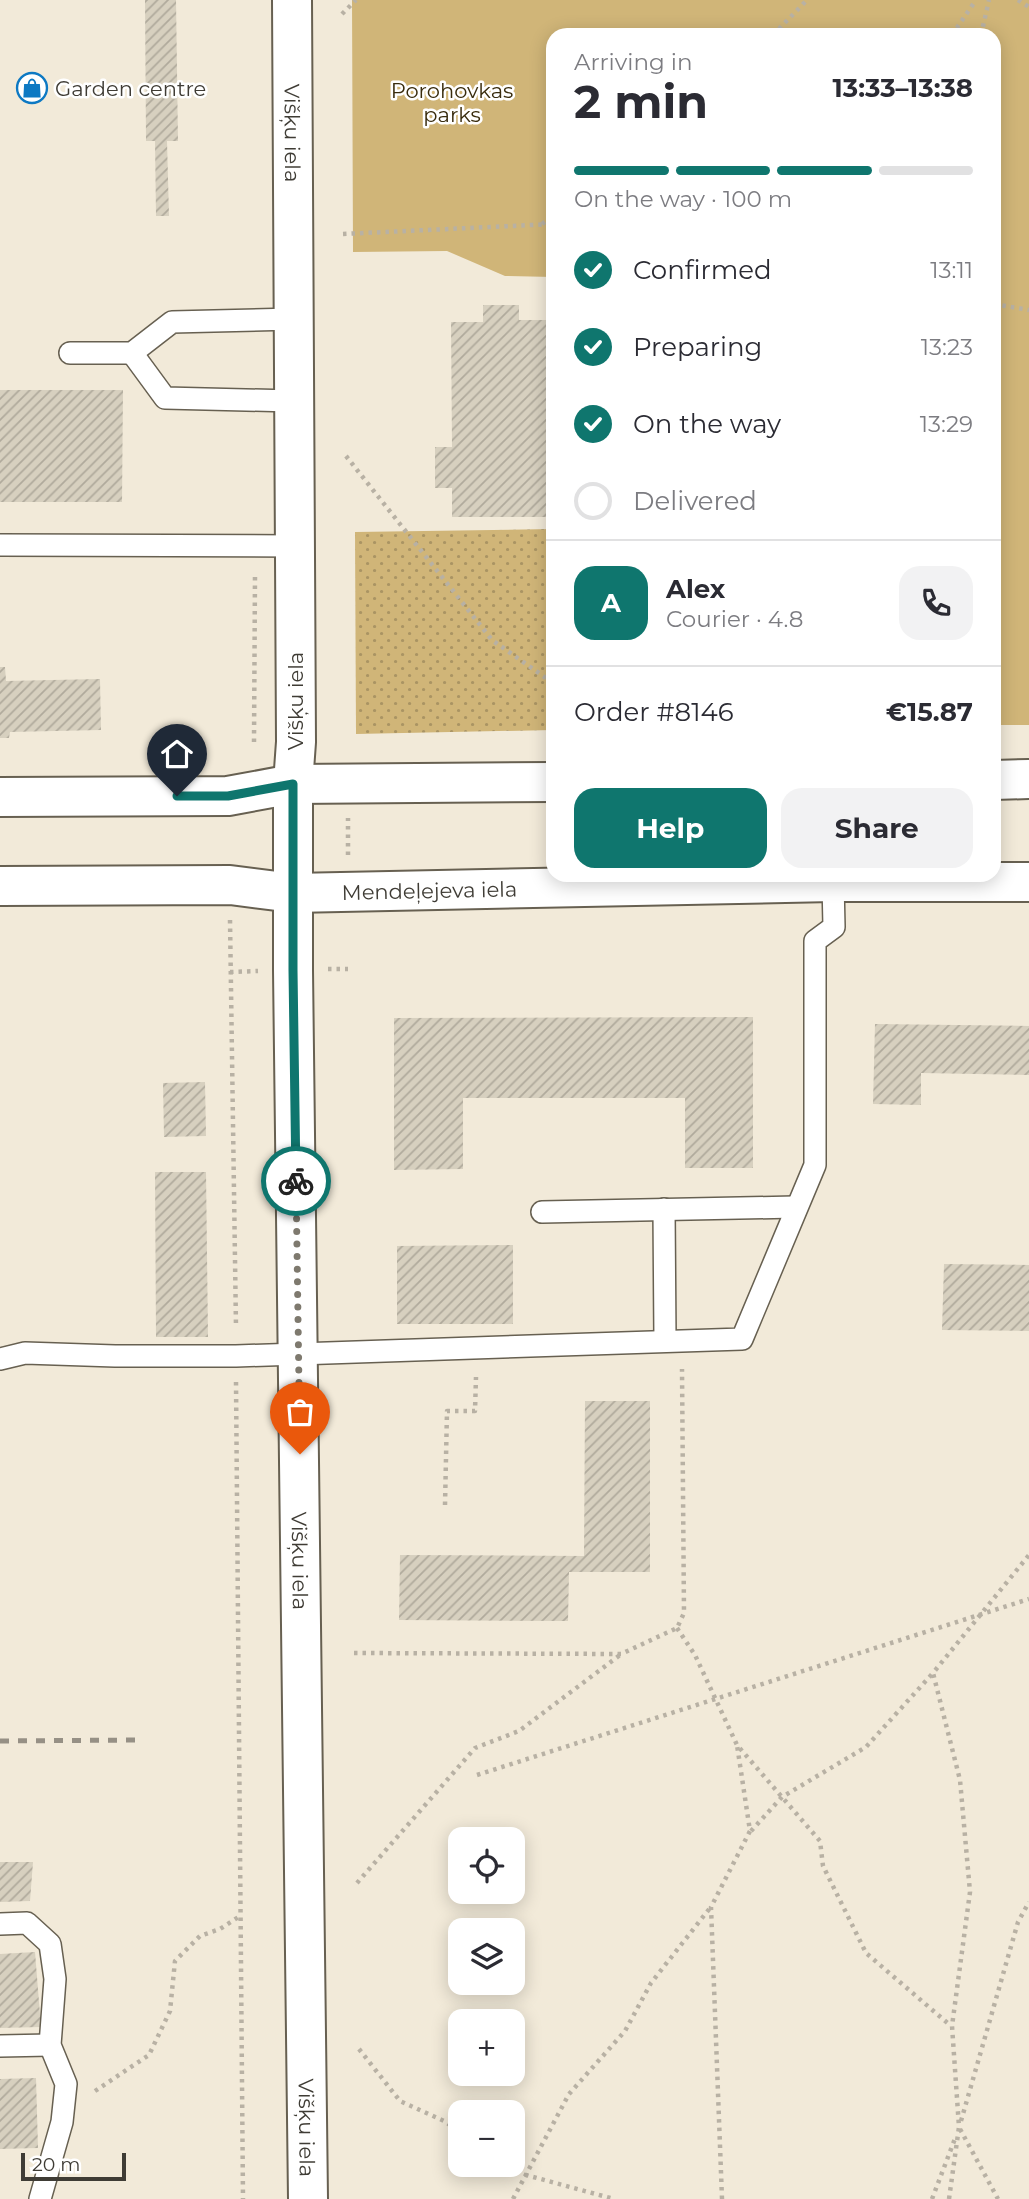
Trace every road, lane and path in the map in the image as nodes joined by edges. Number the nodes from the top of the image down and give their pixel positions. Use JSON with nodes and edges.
{"nodes":[{"id":1,"x":292,"y":0,"type":"edge"},
{"id":2,"x":356,"y":0,"type":"edge"},
{"id":3,"x":807,"y":0,"type":"edge"},
{"id":4,"x":976,"y":0,"type":"edge"},
{"id":5,"x":989,"y":0,"type":"edge"},
{"id":6,"x":1018,"y":0,"type":"edge"},
{"id":7,"x":1029,"y":7,"type":"edge"},
{"id":8,"x":342,"y":15,"type":"dead end"},
{"id":9,"x":780,"y":28,"type":"edge"},
{"id":10,"x":957,"y":28,"type":"edge"},
{"id":11,"x":983,"y":28,"type":"edge"},
{"id":12,"x":546,"y":221,"type":"edge"},
{"id":13,"x":541,"y":225,"type":"junction"},
{"id":14,"x":546,"y":225,"type":"edge"},
{"id":15,"x":342,"y":234,"type":"dead end"},
{"id":16,"x":1001,"y":305,"type":"edge"},
{"id":17,"x":1029,"y":310,"type":"edge"},
{"id":18,"x":293,"y":319,"type":"junction"},
{"id":19,"x":70,"y":353,"type":"dead end"},
{"id":20,"x":132,"y":353,"type":"junction"},
{"id":21,"x":293,"y":401,"type":"junction"},
{"id":22,"x":346,"y":456,"type":"dead end"},
{"id":23,"x":0,"y":545,"type":"edge"},
{"id":24,"x":294,"y":546,"type":"junction"},
{"id":25,"x":546,"y":679,"type":"edge"},
{"id":26,"x":1029,"y":779,"type":"edge"},
{"id":27,"x":1001,"y":780,"type":"edge"},
{"id":28,"x":546,"y":782,"type":"edge"},
{"id":29,"x":293,"y":784,"type":"junction"},
{"id":30,"x":0,"y":797,"type":"edge"},
{"id":31,"x":349,"y":806,"type":"dead end"},
{"id":32,"x":348,"y":857,"type":"dead end"},
{"id":33,"x":834,"y":882,"type":"junction"},
{"id":34,"x":1029,"y":882,"type":"edge"},
{"id":35,"x":0,"y":886,"type":"edge"},
{"id":36,"x":293,"y":893,"type":"junction"},
{"id":37,"x":230,"y":908,"type":"dead end"},
{"id":38,"x":348,"y":969,"type":"dead end"},
{"id":39,"x":320,"y":970,"type":"dead end"},
{"id":40,"x":265,"y":971,"type":"dead end"},
{"id":41,"x":230,"y":972,"type":"junction"},
{"id":42,"x":795,"y":1206,"type":"junction"},
{"id":43,"x":664,"y":1209,"type":"junction"},
{"id":44,"x":542,"y":1212,"type":"dead end"},
{"id":45,"x":673,"y":1340,"type":"junction"},
{"id":46,"x":476,"y":1347,"type":"junction"},
{"id":47,"x":299,"y":1354,"type":"junction"},
{"id":48,"x":236,"y":1356,"type":"junction"},
{"id":49,"x":0,"y":1359,"type":"edge"},
{"id":50,"x":445,"y":1505,"type":"dead end"},
{"id":51,"x":1029,"y":1555,"type":"edge"},
{"id":52,"x":1029,"y":1599,"type":"edge"},
{"id":53,"x":979,"y":1616,"type":"junction"},
{"id":54,"x":677,"y":1628,"type":"junction"},
{"id":55,"x":354,"y":1653,"type":"dead end"},
{"id":56,"x":621,"y":1654,"type":"junction"},
{"id":57,"x":933,"y":1673,"type":"junction"},
{"id":58,"x":716,"y":1699,"type":"junction"},
{"id":59,"x":737,"y":1745,"type":"junction"},
{"id":60,"x":477,"y":1775,"type":"dead end"},
{"id":61,"x":782,"y":1797,"type":"junction"},
{"id":62,"x":750,"y":1831,"type":"junction"},
{"id":63,"x":357,"y":1883,"type":"dead end"},
{"id":64,"x":1029,"y":1902,"type":"edge"},
{"id":65,"x":711,"y":1907,"type":"junction"},
{"id":66,"x":240,"y":1916,"type":"junction"},
{"id":67,"x":0,"y":1924,"type":"edge"},
{"id":68,"x":952,"y":2026,"type":"junction"},
{"id":69,"x":50,"y":2045,"type":"junction"},
{"id":70,"x":0,"y":2046,"type":"edge"},
{"id":71,"x":359,"y":2049,"type":"dead end"},
{"id":72,"x":63,"y":2115,"type":"junction"},
{"id":73,"x":448,"y":2124,"type":"edge"},
{"id":74,"x":959,"y":2127,"type":"junction"},
{"id":75,"x":526,"y":2175,"type":"junction"},
{"id":76,"x":40,"y":2199,"type":"edge"},
{"id":77,"x":243,"y":2199,"type":"edge"},
{"id":78,"x":308,"y":2199,"type":"edge"},
{"id":79,"x":513,"y":2199,"type":"edge"},
{"id":80,"x":614,"y":2199,"type":"edge"},
{"id":81,"x":722,"y":2199,"type":"edge"},
{"id":82,"x":932,"y":2199,"type":"edge"},
{"id":83,"x":949,"y":2199,"type":"edge"},
{"id":84,"x":998,"y":2199,"type":"edge"}],
"edges":[{"from":1,"to":18,"type":"street","name":"Višķu iela"},
{"from":2,"to":8,"type":"path"},
{"from":3,"to":9,"type":"path"},
{"from":4,"to":10,"type":"path"},
{"from":5,"to":11,"type":"path"},
{"from":6,"to":7,"type":"path"},
{"from":12,"to":13,"type":"path"},
{"from":13,"to":14,"type":"path"},
{"from":13,"to":15,"type":"path"},
{"from":16,"to":17,"type":"path"},
{"from":18,"to":20,"type":"lane"},
{"from":18,"to":21,"type":"street","name":"Višķu iela"},
{"from":19,"to":20,"type":"lane"},
{"from":20,"to":21,"type":"lane"},
{"from":21,"to":24,"type":"street","name":"Višķu iela"},
{"from":22,"to":25,"type":"path"},
{"from":23,"to":24,"type":"lane"},
{"from":24,"to":29,"type":"street","name":"Višķu iela"},
{"from":26,"to":27,"type":"street"},
{"from":28,"to":29,"type":"street"},
{"from":29,"to":30,"type":"street"},
{"from":29,"to":36,"type":"street","name":"Višķu iela"},
{"from":31,"to":32,"type":"path"},
{"from":33,"to":34,"type":"street","name":"Mendeļejeva iela"},
{"from":33,"to":36,"type":"street","name":"Mendeļejeva iela"},
{"from":33,"to":42,"type":"lane"},
{"from":35,"to":36,"type":"street","name":"Mendeļejeva iela"},
{"from":36,"to":47,"type":"street","name":"Višķu iela"},
{"from":37,"to":41,"type":"path"},
{"from":38,"to":39,"type":"path"},
{"from":40,"to":41,"type":"path"},
{"from":41,"to":48,"type":"path"},
{"from":42,"to":43,"type":"lane"},
{"from":42,"to":45,"type":"lane"},
{"from":43,"to":44,"type":"lane"},
{"from":43,"to":45,"type":"lane"},
{"from":45,"to":46,"type":"lane"},
{"from":45,"to":54,"type":"path"},
{"from":46,"to":47,"type":"lane"},
{"from":46,"to":50,"type":"path"},
{"from":47,"to":48,"type":"lane"},
{"from":47,"to":78,"type":"street","name":"Višķu iela"},
{"from":48,"to":49,"type":"lane"},
{"from":48,"to":66,"type":"path"},
{"from":51,"to":53,"type":"path"},
{"from":52,"to":53,"type":"path"},
{"from":53,"to":57,"type":"path"},
{"from":53,"to":58,"type":"path"},
{"from":54,"to":56,"type":"path"},
{"from":54,"to":58,"type":"path"},
{"from":55,"to":56,"type":"path"},
{"from":56,"to":63,"type":"path"},
{"from":57,"to":61,"type":"path"},
{"from":57,"to":68,"type":"path"},
{"from":58,"to":59,"type":"path"},
{"from":58,"to":60,"type":"path"},
{"from":59,"to":61,"type":"path"},
{"from":59,"to":62,"type":"path"},
{"from":61,"to":62,"type":"path"},
{"from":61,"to":68,"type":"path"},
{"from":62,"to":65,"type":"path"},
{"from":64,"to":74,"type":"path"},
{"from":65,"to":75,"type":"path"},
{"from":65,"to":81,"type":"path"},
{"from":66,"to":72,"type":"path"},
{"from":66,"to":77,"type":"path"},
{"from":67,"to":69,"type":"lane"},
{"from":68,"to":74,"type":"path"},
{"from":69,"to":70,"type":"lane"},
{"from":69,"to":72,"type":"lane"},
{"from":71,"to":73,"type":"path"},
{"from":72,"to":76,"type":"lane"},
{"from":74,"to":82,"type":"path"},
{"from":74,"to":83,"type":"path"},
{"from":74,"to":84,"type":"path"},
{"from":75,"to":79,"type":"path"},
{"from":75,"to":80,"type":"path"}]}
